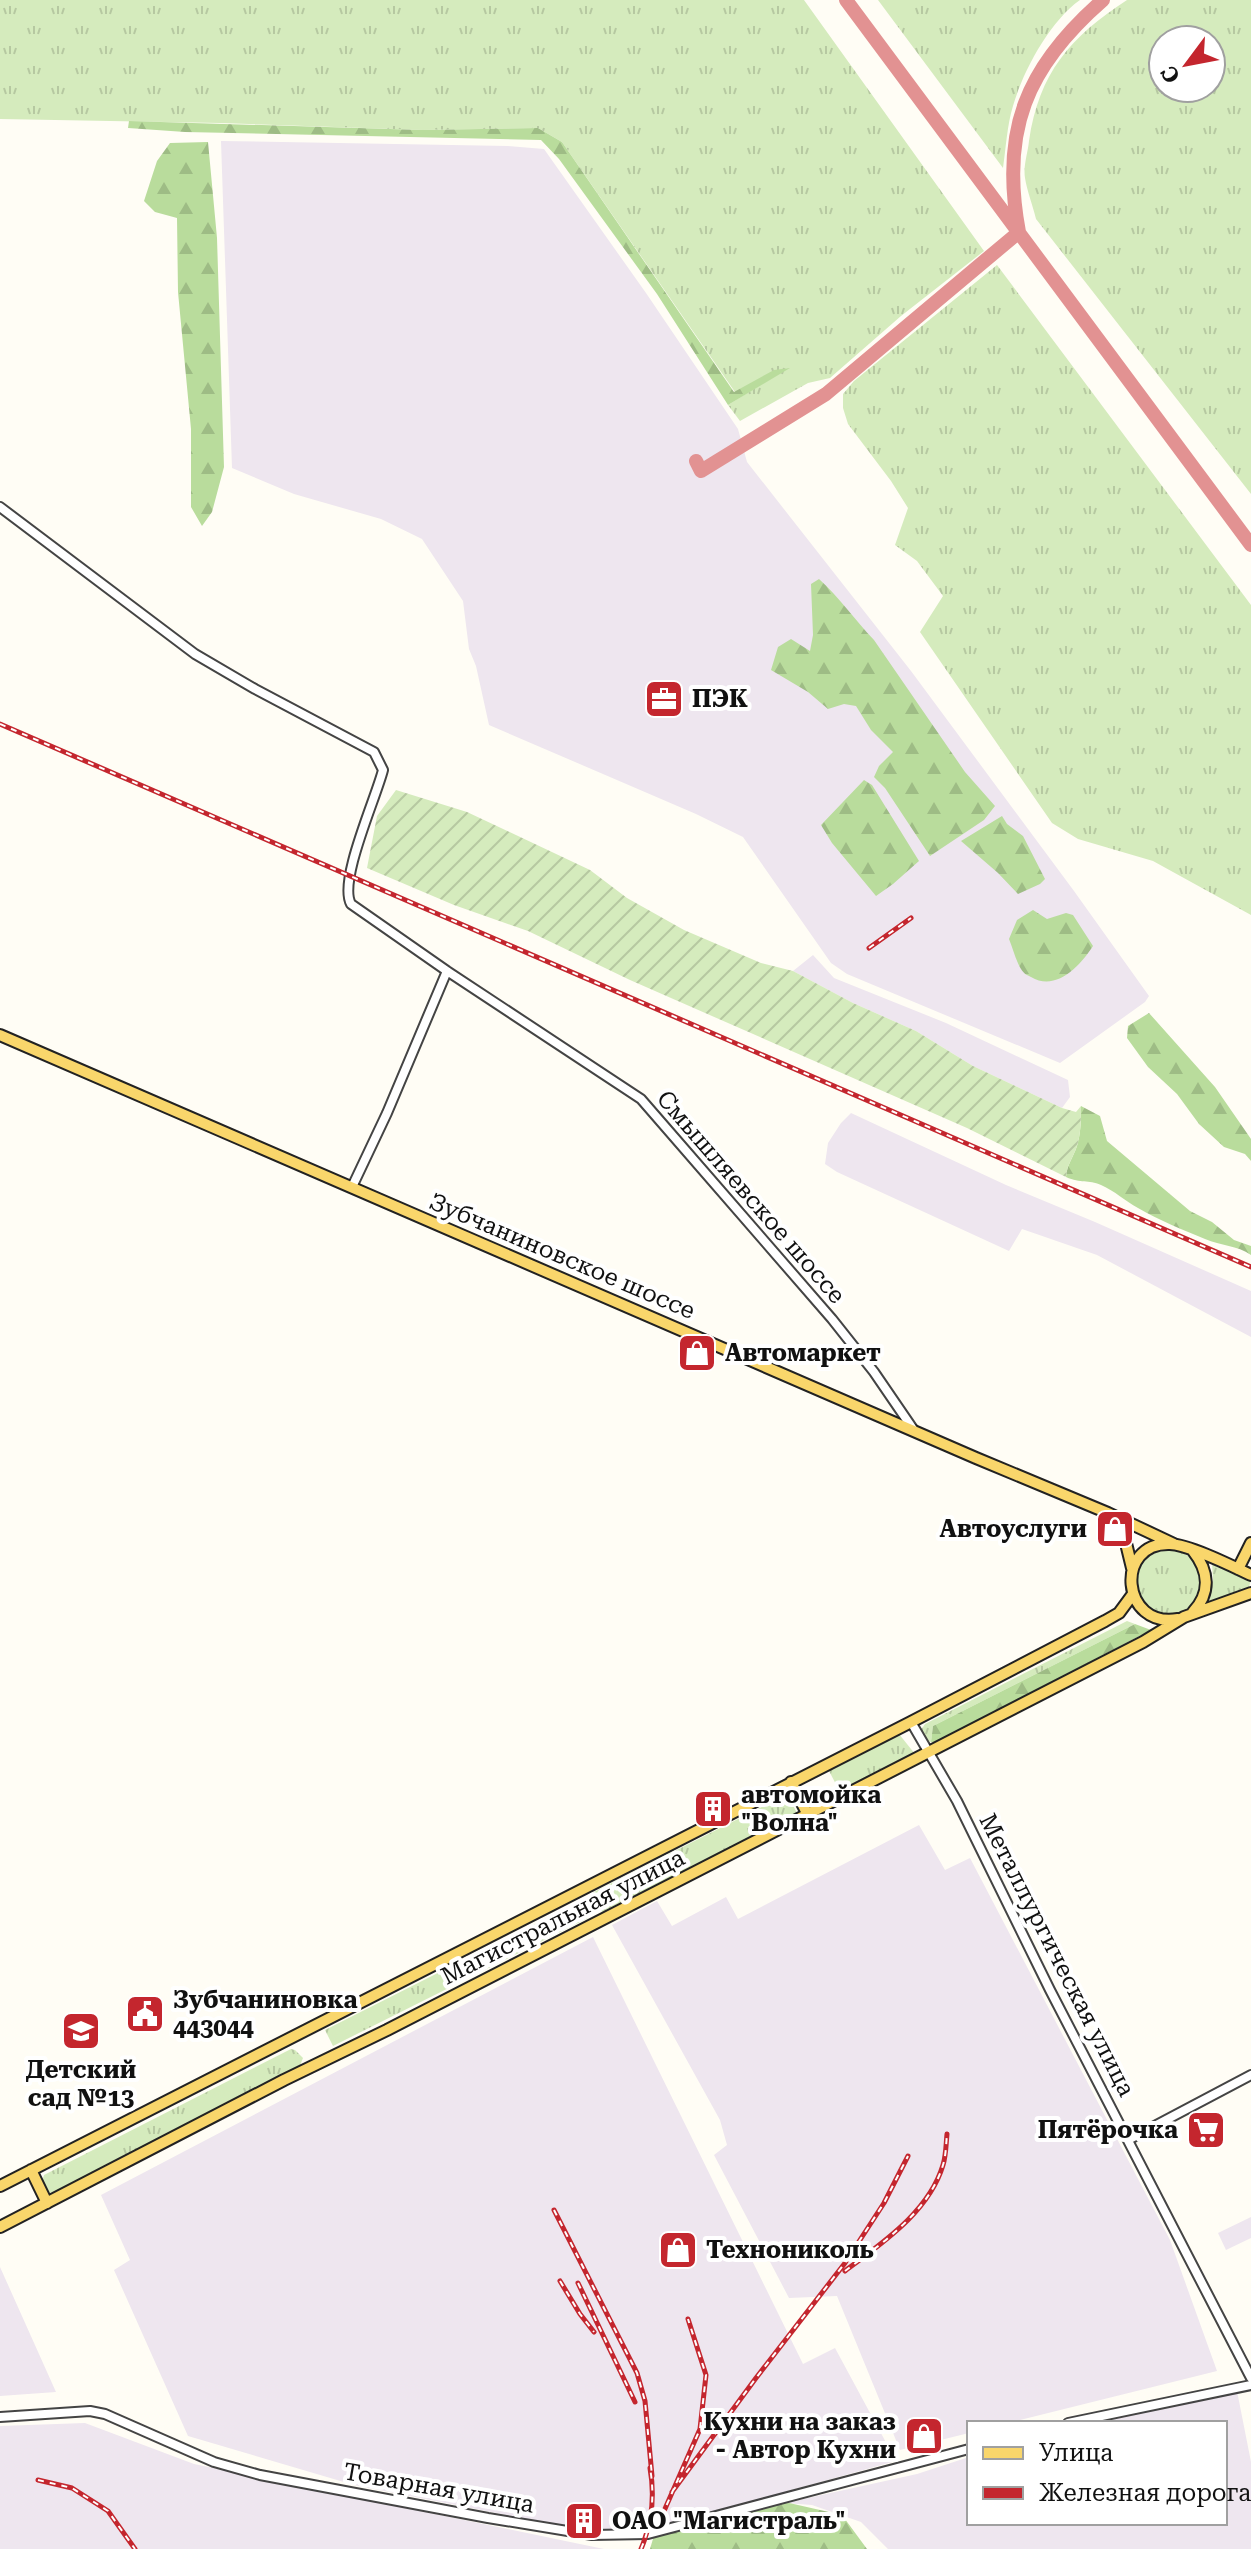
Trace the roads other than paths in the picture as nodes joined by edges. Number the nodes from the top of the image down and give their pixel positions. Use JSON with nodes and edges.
{"nodes":[{"id":1,"x":0,"y":507,"type":"edge"},
{"id":2,"x":447,"y":971,"type":"junction"},
{"id":3,"x":0,"y":1036,"type":"edge"},
{"id":4,"x":352,"y":1187,"type":"junction"},
{"id":5,"x":913,"y":1429,"type":"junction"},
{"id":6,"x":1108,"y":1513,"type":"junction"},
{"id":7,"x":1251,"y":1543,"type":"edge"},
{"id":8,"x":1174,"y":1544,"type":"junction"},
{"id":9,"x":1193,"y":1551,"type":"junction"},
{"id":10,"x":1132,"y":1568,"type":"junction"},
{"id":11,"x":1238,"y":1569,"type":"junction"},
{"id":12,"x":1251,"y":1575,"type":"edge"},
{"id":13,"x":1251,"y":1593,"type":"edge"},
{"id":14,"x":1133,"y":1594,"type":"junction"},
{"id":15,"x":1184,"y":1617,"type":"junction"},
{"id":16,"x":911,"y":1722,"type":"junction"},
{"id":17,"x":930,"y":1752,"type":"junction"},
{"id":18,"x":791,"y":1782,"type":"junction"},
{"id":19,"x":807,"y":1813,"type":"junction"},
{"id":20,"x":1251,"y":2075,"type":"edge"},
{"id":21,"x":1128,"y":2140,"type":"junction"},
{"id":22,"x":31,"y":2170,"type":"junction"},
{"id":23,"x":0,"y":2186,"type":"edge"},
{"id":24,"x":47,"y":2203,"type":"junction"},
{"id":25,"x":0,"y":2227,"type":"edge"},
{"id":26,"x":1251,"y":2378,"type":"edge"},
{"id":27,"x":1251,"y":2385,"type":"edge"},
{"id":28,"x":0,"y":2417,"type":"edge"},
{"id":29,"x":1078,"y":2421,"type":"edge"},
{"id":30,"x":967,"y":2450,"type":"edge"}],
"edges":[{"from":1,"to":2,"type":"street","name":"Смышляевское шоссе"},
{"from":2,"to":4,"type":"street"},
{"from":2,"to":5,"type":"street","name":"Смышляевское шоссе"},
{"from":3,"to":4,"type":"main road","name":"Зубчаниновское шоссе"},
{"from":4,"to":5,"type":"main road","name":"Зубчаниновское шоссе"},
{"from":5,"to":6,"type":"main road","name":"Зубчаниновское шоссе"},
{"from":6,"to":8,"type":"main road","name":"Зубчаниновское шоссе"},
{"from":6,"to":10,"type":"main road"},
{"from":7,"to":11,"type":"main road"},
{"from":8,"to":9,"type":"main road"},
{"from":8,"to":10,"type":"main road"},
{"from":9,"to":11,"type":"main road"},
{"from":9,"to":15,"type":"main road"},
{"from":10,"to":14,"type":"main road"},
{"from":11,"to":12,"type":"main road"},
{"from":13,"to":15,"type":"main road"},
{"from":14,"to":15,"type":"main road"},
{"from":14,"to":16,"type":"main road","name":"Магистральная улица"},
{"from":15,"to":17,"type":"main road","name":"Магистральная улица"},
{"from":16,"to":17,"type":"street","name":"Металлургическая улица"},
{"from":16,"to":18,"type":"main road","name":"Магистральная улица"},
{"from":17,"to":19,"type":"main road","name":"Магистральная улица"},
{"from":17,"to":21,"type":"street","name":"Металлургическая улица"},
{"from":18,"to":19,"type":"main road"},
{"from":18,"to":22,"type":"main road","name":"Магистральная улица"},
{"from":19,"to":24,"type":"main road","name":"Магистральная улица"},
{"from":20,"to":21,"type":"street"},
{"from":21,"to":26,"type":"street","name":"Металлургическая улица"},
{"from":22,"to":23,"type":"main road","name":"Магистральная улица"},
{"from":22,"to":24,"type":"main road"},
{"from":24,"to":25,"type":"main road","name":"Магистральная улица"},
{"from":27,"to":29,"type":"street"},
{"from":28,"to":30,"type":"street","name":"Товарная улица"}]}
